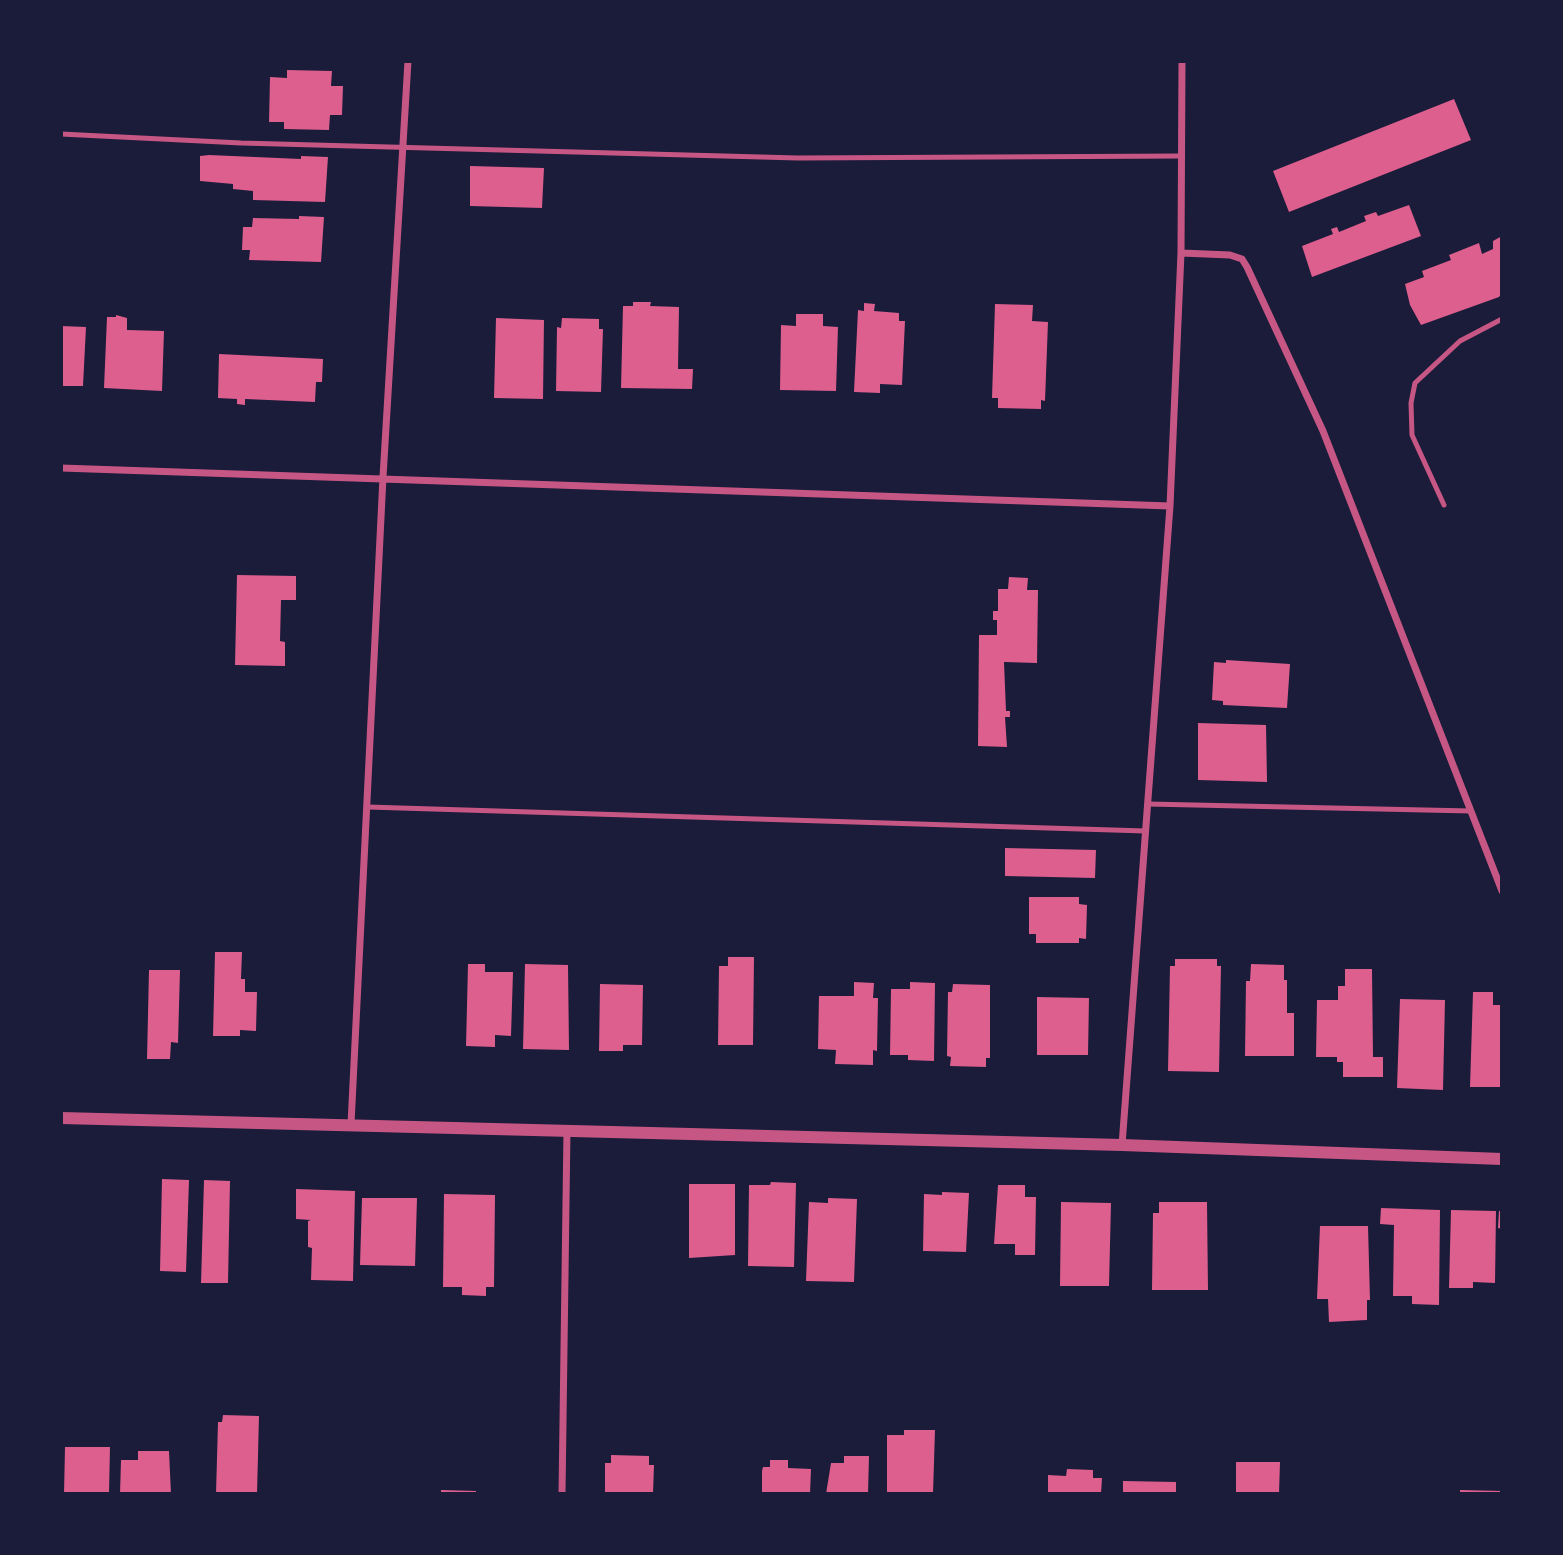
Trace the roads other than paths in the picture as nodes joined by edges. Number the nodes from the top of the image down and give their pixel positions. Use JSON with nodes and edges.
{"nodes":[{"id":1,"x":408,"y":61,"type":"edge"},
{"id":2,"x":1182,"y":61,"type":"edge"},
{"id":3,"x":61,"y":134,"type":"edge"},
{"id":4,"x":402,"y":147,"type":"junction"},
{"id":5,"x":1181,"y":156,"type":"junction"},
{"id":6,"x":1181,"y":253,"type":"junction"},
{"id":7,"x":1502,"y":319,"type":"edge"},
{"id":8,"x":61,"y":468,"type":"edge"},
{"id":9,"x":383,"y":477,"type":"junction"},
{"id":10,"x":1444,"y":505,"type":"dead end"},
{"id":11,"x":1170,"y":506,"type":"junction"},
{"id":12,"x":1147,"y":804,"type":"junction"},
{"id":13,"x":368,"y":807,"type":"junction"},
{"id":14,"x":1471,"y":811,"type":"junction"},
{"id":15,"x":1145,"y":831,"type":"junction"},
{"id":16,"x":1502,"y":891,"type":"edge"},
{"id":17,"x":61,"y":1118,"type":"edge"},
{"id":18,"x":351,"y":1124,"type":"junction"},
{"id":19,"x":567,"y":1130,"type":"junction"},
{"id":20,"x":1122,"y":1145,"type":"junction"},
{"id":21,"x":1502,"y":1159,"type":"edge"},
{"id":22,"x":562,"y":1494,"type":"edge"}],
"edges":[{"from":1,"to":4,"type":"street"},
{"from":2,"to":5,"type":"street"},
{"from":3,"to":4,"type":"lane"},
{"from":4,"to":5,"type":"lane"},
{"from":4,"to":9,"type":"street"},
{"from":5,"to":6,"type":"street"},
{"from":6,"to":11,"type":"street"},
{"from":6,"to":14,"type":"street"},
{"from":7,"to":10,"type":"lane"},
{"from":8,"to":9,"type":"street"},
{"from":9,"to":11,"type":"street"},
{"from":9,"to":13,"type":"street"},
{"from":11,"to":12,"type":"street"},
{"from":12,"to":14,"type":"lane"},
{"from":12,"to":15,"type":"street"},
{"from":13,"to":15,"type":"lane"},
{"from":13,"to":18,"type":"street"},
{"from":14,"to":16,"type":"street"},
{"from":15,"to":20,"type":"street"},
{"from":17,"to":18,"type":"street"},
{"from":18,"to":19,"type":"street"},
{"from":19,"to":20,"type":"street"},
{"from":19,"to":22,"type":"street"},
{"from":20,"to":21,"type":"street"}]}
